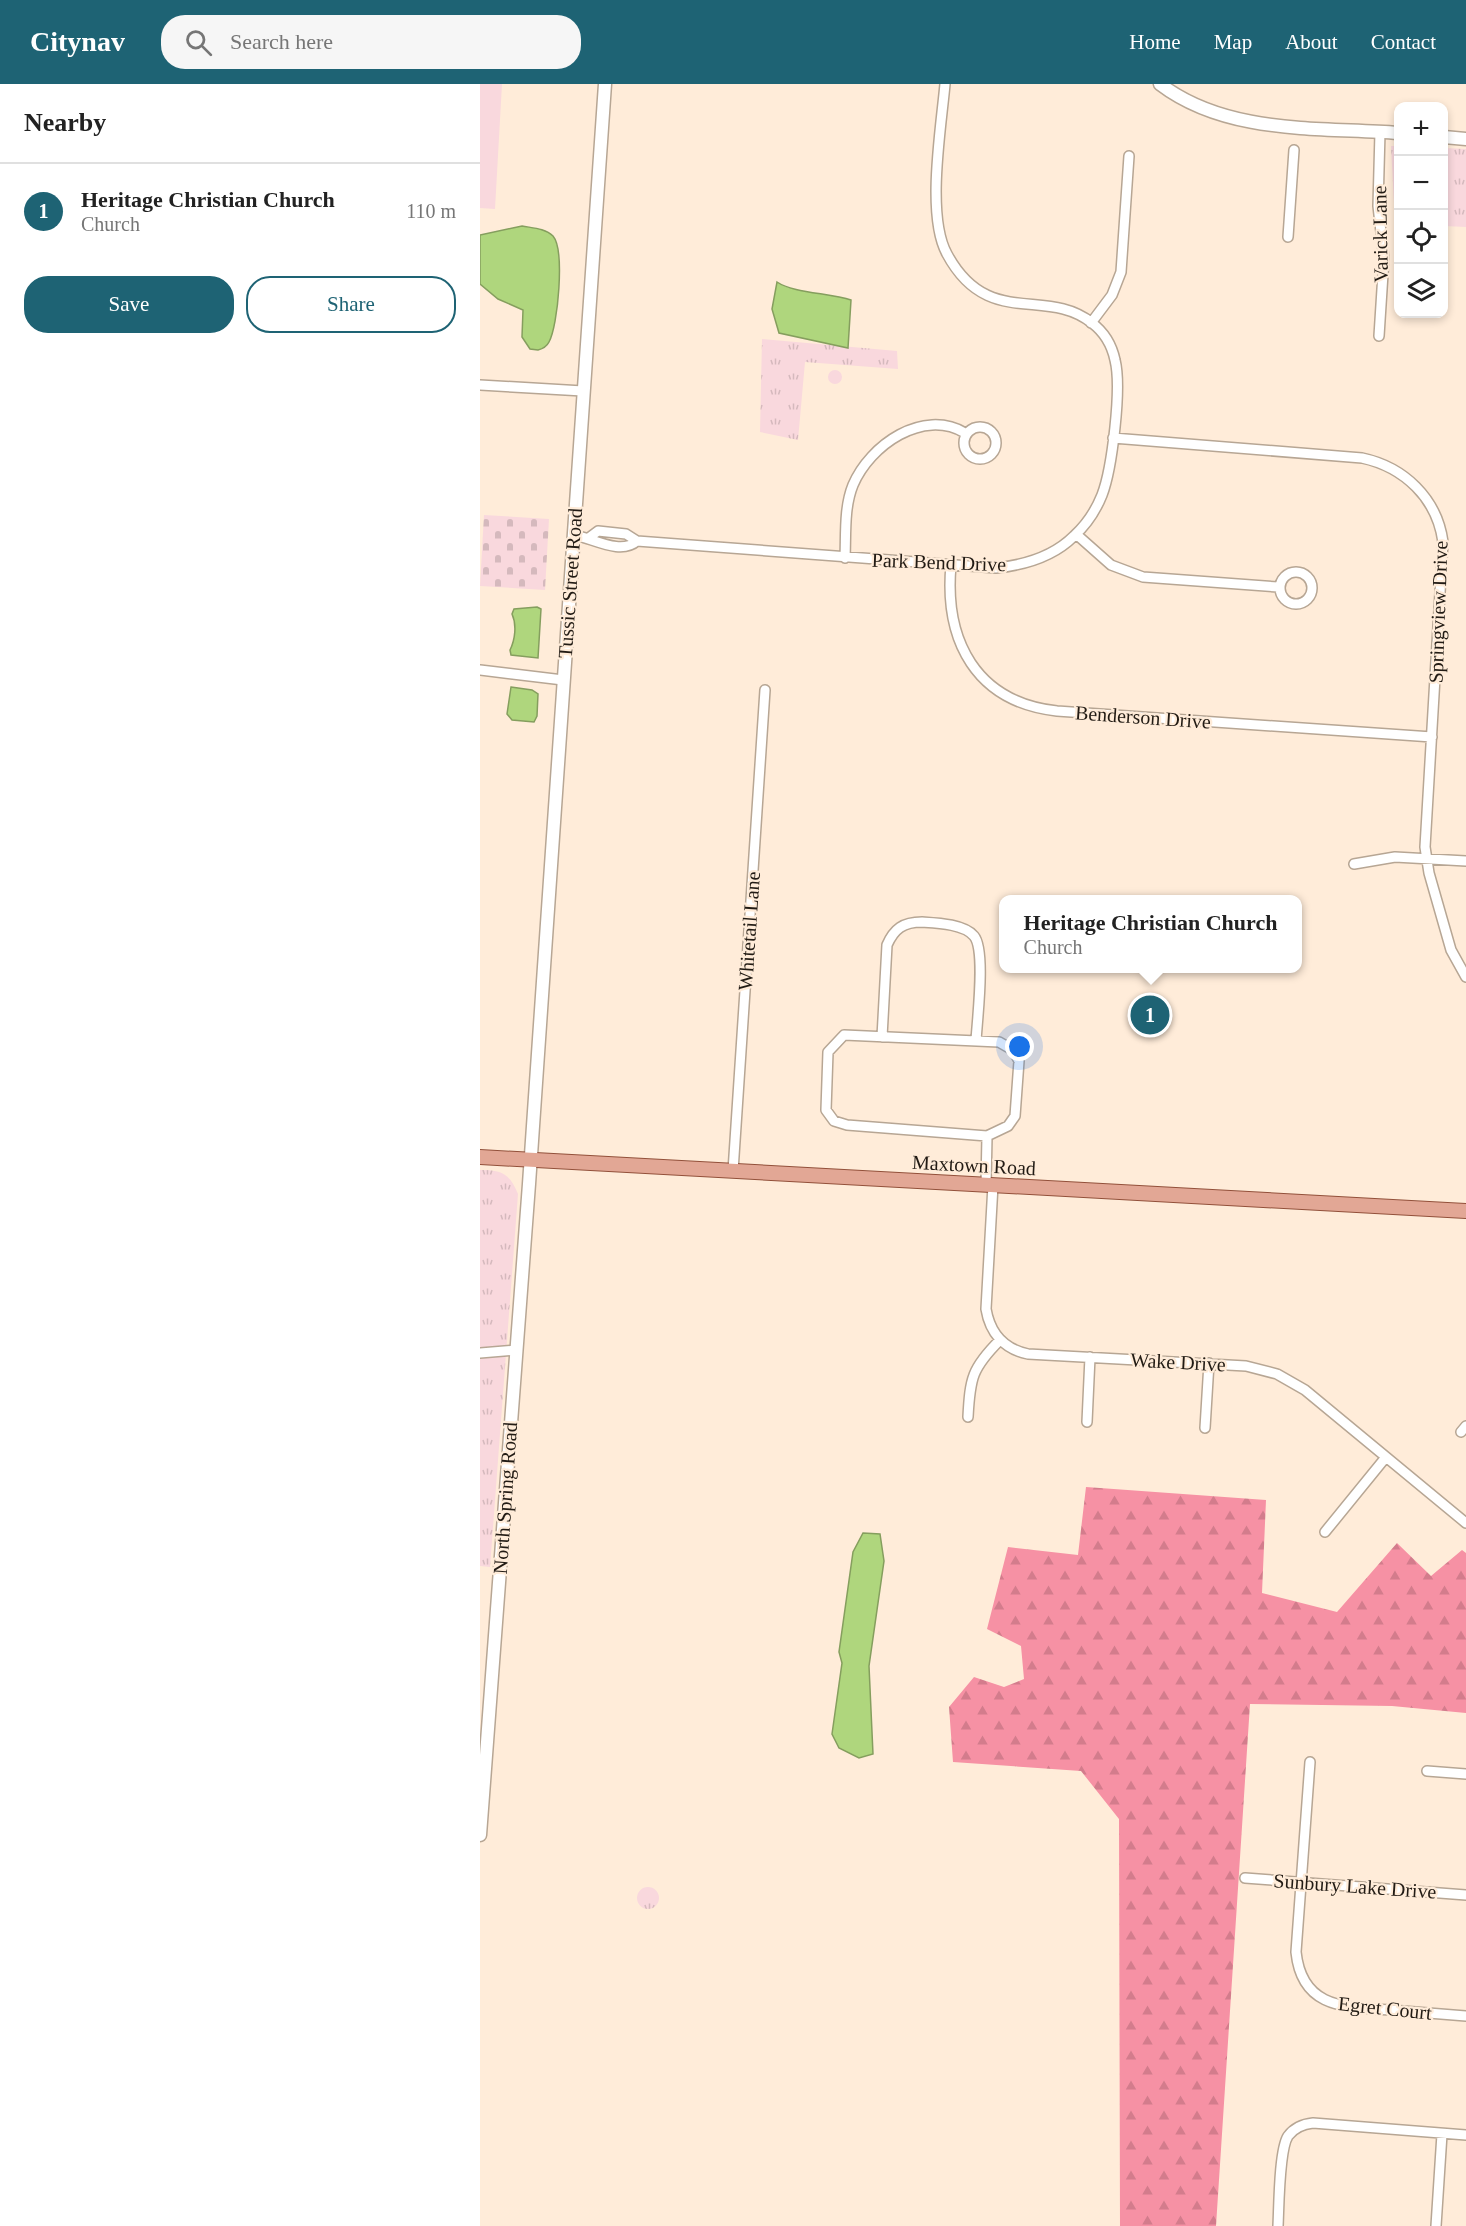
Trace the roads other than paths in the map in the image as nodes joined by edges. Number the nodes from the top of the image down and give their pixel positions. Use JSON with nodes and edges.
{"nodes":[{"id":1,"x":605,"y":84,"type":"edge"},
{"id":2,"x":945,"y":84,"type":"edge"},
{"id":3,"x":1160,"y":84,"type":"edge"},
{"id":4,"x":1380,"y":132,"type":"junction"},
{"id":5,"x":1394,"y":133,"type":"edge"},
{"id":6,"x":1448,"y":137,"type":"edge"},
{"id":7,"x":1466,"y":139,"type":"edge"},
{"id":8,"x":1294,"y":150,"type":"dead end"},
{"id":9,"x":1130,"y":156,"type":"dead end"},
{"id":10,"x":1288,"y":237,"type":"dead end"},
{"id":11,"x":1091,"y":323,"type":"junction"},
{"id":12,"x":1379,"y":336,"type":"dead end"},
{"id":13,"x":480,"y":385,"type":"edge"},
{"id":14,"x":584,"y":391,"type":"junction"},
{"id":15,"x":965,"y":433,"type":"dead end"},
{"id":16,"x":1113,"y":438,"type":"junction"},
{"id":17,"x":1076,"y":534,"type":"junction"},
{"id":18,"x":573,"y":535,"type":"junction"},
{"id":19,"x":845,"y":558,"type":"junction"},
{"id":20,"x":951,"y":566,"type":"junction"},
{"id":21,"x":1278,"y":587,"type":"dead end"},
{"id":22,"x":480,"y":670,"type":"edge"},
{"id":23,"x":563,"y":680,"type":"junction"},
{"id":24,"x":765,"y":690,"type":"dead end"},
{"id":25,"x":1432,"y":737,"type":"junction"},
{"id":26,"x":1426,"y":858,"type":"junction"},
{"id":27,"x":1466,"y":861,"type":"edge"},
{"id":28,"x":1354,"y":864,"type":"dead end"},
{"id":29,"x":1466,"y":977,"type":"edge"},
{"id":30,"x":882,"y":1037,"type":"junction"},
{"id":31,"x":976,"y":1041,"type":"junction"},
{"id":32,"x":987,"y":1136,"type":"junction"},
{"id":33,"x":480,"y":1157,"type":"edge"},
{"id":34,"x":531,"y":1161,"type":"junction"},
{"id":35,"x":733,"y":1171,"type":"junction"},
{"id":36,"x":990,"y":1185,"type":"junction"},
{"id":37,"x":1466,"y":1211,"type":"edge"},
{"id":38,"x":1000,"y":1340,"type":"junction"},
{"id":39,"x":517,"y":1350,"type":"junction"},
{"id":40,"x":480,"y":1353,"type":"edge"},
{"id":41,"x":1090,"y":1357,"type":"junction"},
{"id":42,"x":1209,"y":1364,"type":"junction"},
{"id":43,"x":968,"y":1417,"type":"dead end"},
{"id":44,"x":1087,"y":1422,"type":"dead end"},
{"id":45,"x":1205,"y":1428,"type":"dead end"},
{"id":46,"x":1386,"y":1457,"type":"junction"},
{"id":47,"x":1466,"y":1522,"type":"edge"},
{"id":48,"x":1325,"y":1532,"type":"dead end"},
{"id":49,"x":484,"y":1742,"type":"edge"},
{"id":50,"x":1310,"y":1762,"type":"dead end"},
{"id":51,"x":1427,"y":1771,"type":"dead end"},
{"id":52,"x":1466,"y":1774,"type":"edge"},
{"id":53,"x":480,"y":1835,"type":"edge"},
{"id":54,"x":1245,"y":1878,"type":"dead end"},
{"id":55,"x":1301,"y":1882,"type":"junction"},
{"id":56,"x":1466,"y":1895,"type":"edge"},
{"id":57,"x":1466,"y":2016,"type":"edge"},
{"id":58,"x":1442,"y":2134,"type":"junction"},
{"id":59,"x":1466,"y":2135,"type":"edge"},
{"id":60,"x":1278,"y":2226,"type":"edge"},
{"id":61,"x":1436,"y":2226,"type":"edge"}],
"edges":[{"from":1,"to":14,"type":"main road","name":"Tussic Street Road"},
{"from":2,"to":11,"type":"street","name":"Park Bend Drive"},
{"from":3,"to":4,"type":"main road"},
{"from":4,"to":5,"type":"main road"},
{"from":4,"to":12,"type":"street","name":"Varick Lane"},
{"from":6,"to":7,"type":"main road"},
{"from":8,"to":10,"type":"street"},
{"from":9,"to":11,"type":"street"},
{"from":11,"to":16,"type":"street","name":"Park Bend Drive"},
{"from":13,"to":14,"type":"street"},
{"from":14,"to":18,"type":"main road","name":"Tussic Street Road"},
{"from":15,"to":19,"type":"street"},
{"from":16,"to":17,"type":"street","name":"Park Bend Drive"},
{"from":16,"to":25,"type":"street","name":"Springview Drive"},
{"from":17,"to":20,"type":"street","name":"Park Bend Drive"},
{"from":17,"to":21,"type":"street"},
{"from":18,"to":19,"type":"street","name":"Park Bend Drive"},
{"from":18,"to":23,"type":"main road","name":"Tussic Street Road"},
{"from":19,"to":20,"type":"street","name":"Park Bend Drive"},
{"from":20,"to":25,"type":"street","name":"Benderson Drive"},
{"from":22,"to":23,"type":"street"},
{"from":23,"to":34,"type":"main road","name":"Tussic Street Road"},
{"from":24,"to":35,"type":"street","name":"Whitetail Lane"},
{"from":25,"to":26,"type":"street","name":"Springview Drive"},
{"from":26,"to":27,"type":"street"},
{"from":26,"to":28,"type":"street"},
{"from":26,"to":29,"type":"street","name":"Springview Drive"},
{"from":30,"to":31,"type":"street"},
{"from":30,"to":31,"type":"street"},
{"from":30,"to":32,"type":"street"},
{"from":31,"to":32,"type":"street"},
{"from":32,"to":36,"type":"street"},
{"from":33,"to":34,"type":"main road","name":"Maxtown Road"},
{"from":34,"to":35,"type":"main road","name":"Maxtown Road"},
{"from":34,"to":39,"type":"main road","name":"North Spring Road"},
{"from":35,"to":36,"type":"main road","name":"Maxtown Road"},
{"from":36,"to":37,"type":"main road","name":"Maxtown Road"},
{"from":36,"to":38,"type":"street"},
{"from":38,"to":41,"type":"street","name":"Wake Drive"},
{"from":38,"to":43,"type":"street"},
{"from":39,"to":40,"type":"street"},
{"from":39,"to":49,"type":"main road","name":"North Spring Road"},
{"from":41,"to":42,"type":"street","name":"Wake Drive"},
{"from":41,"to":44,"type":"street"},
{"from":42,"to":45,"type":"street"},
{"from":42,"to":46,"type":"street","name":"Wake Drive"},
{"from":46,"to":47,"type":"street","name":"Wake Drive"},
{"from":46,"to":48,"type":"street"},
{"from":49,"to":53,"type":"main road","name":"North Spring Road"},
{"from":50,"to":55,"type":"street","name":"Egret Court"},
{"from":51,"to":52,"type":"street"},
{"from":54,"to":55,"type":"street","name":"Sunbury Lake Drive"},
{"from":55,"to":56,"type":"street","name":"Sunbury Lake Drive"},
{"from":55,"to":57,"type":"street","name":"Egret Court"},
{"from":58,"to":59,"type":"street"},
{"from":58,"to":60,"type":"street"},
{"from":58,"to":61,"type":"street"}]}
